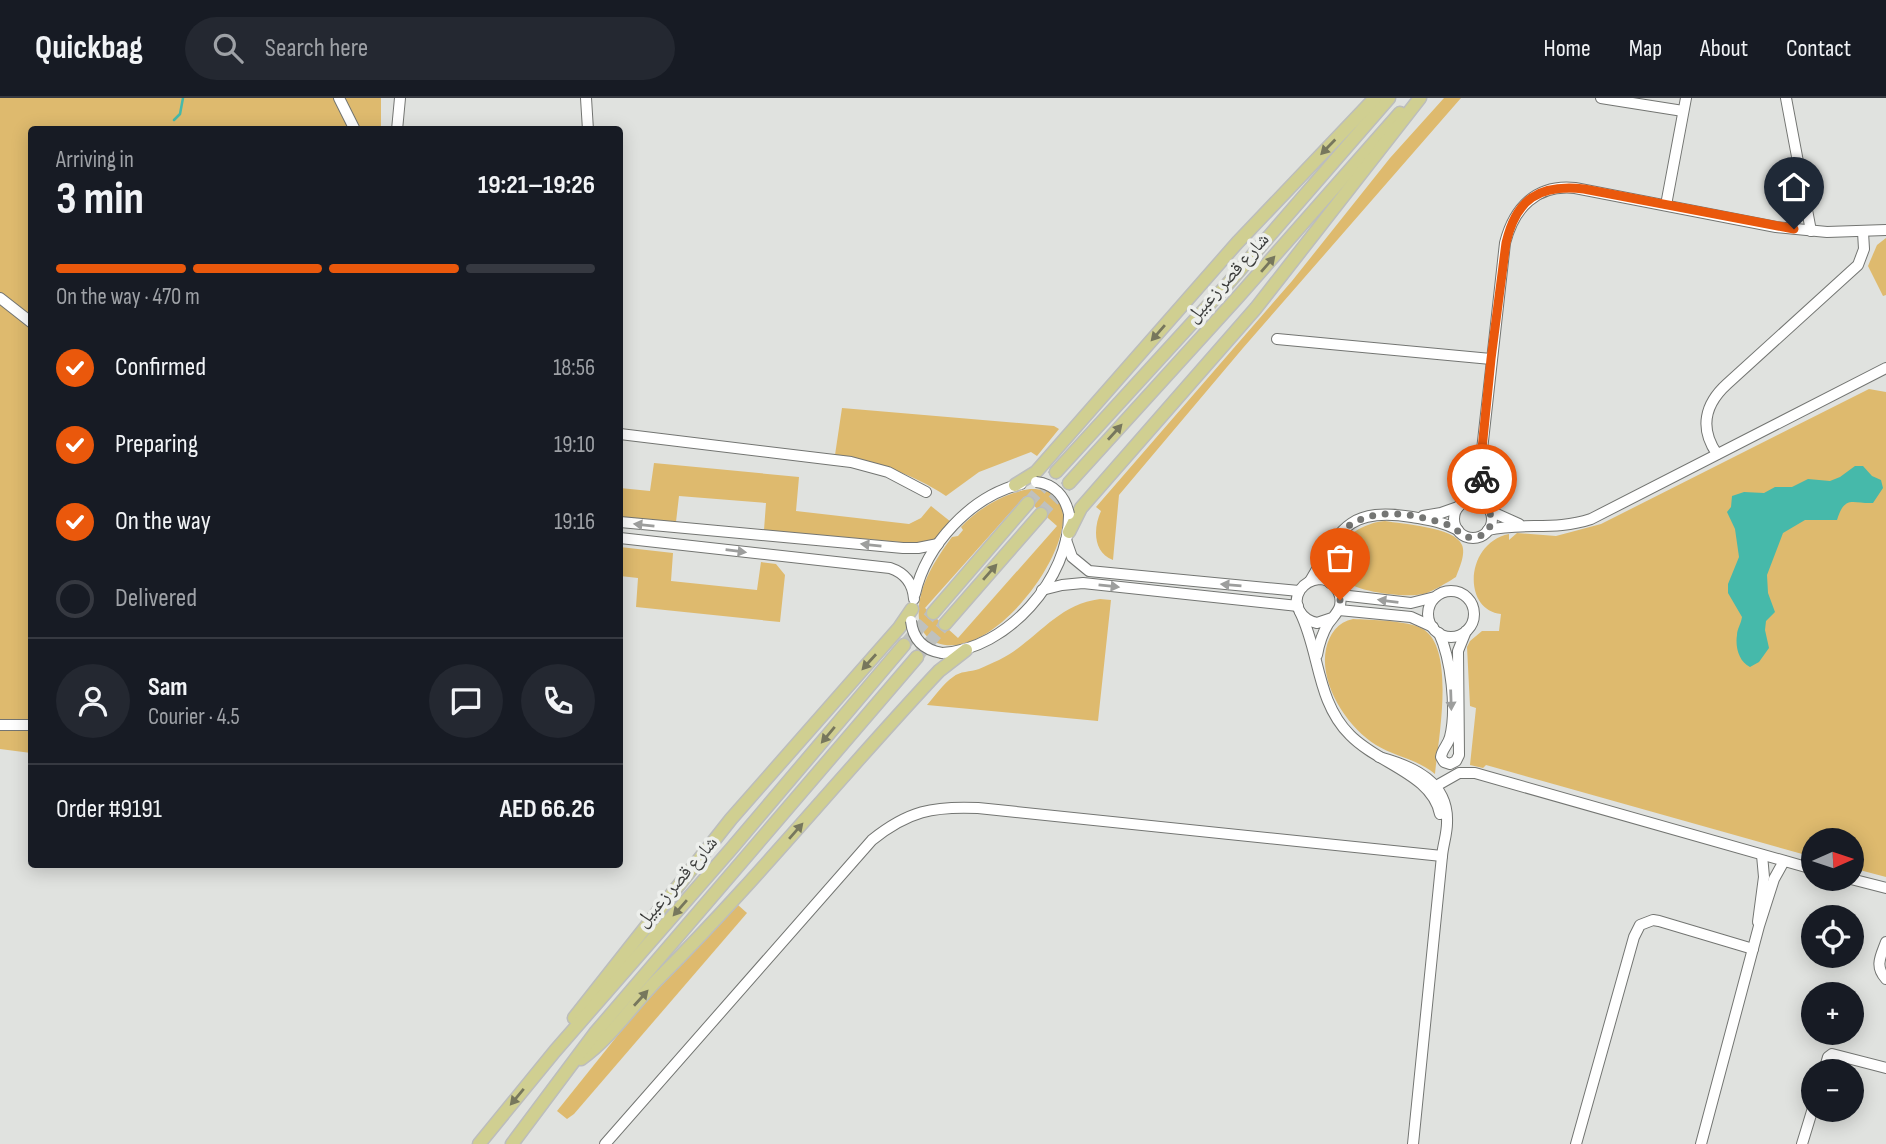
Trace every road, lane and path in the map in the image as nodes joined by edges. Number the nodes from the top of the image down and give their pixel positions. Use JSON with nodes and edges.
{"nodes":[{"id":1,"x":339,"y":98,"type":"edge"},
{"id":2,"x":400,"y":98,"type":"edge"},
{"id":3,"x":586,"y":98,"type":"edge"},
{"id":4,"x":1375,"y":98,"type":"edge"},
{"id":5,"x":1389,"y":98,"type":"edge"},
{"id":6,"x":1415,"y":98,"type":"edge"},
{"id":7,"x":1420,"y":98,"type":"edge"},
{"id":8,"x":1601,"y":98,"type":"edge"},
{"id":9,"x":1685,"y":98,"type":"edge"},
{"id":10,"x":1787,"y":98,"type":"edge"},
{"id":11,"x":1618,"y":99,"type":"edge"},
{"id":12,"x":1683,"y":111,"type":"junction"},
{"id":13,"x":353,"y":126,"type":"edge"},
{"id":14,"x":397,"y":126,"type":"edge"},
{"id":15,"x":588,"y":126,"type":"edge"},
{"id":16,"x":1666,"y":205,"type":"junction"},
{"id":17,"x":1886,"y":230,"type":"edge"},
{"id":18,"x":1811,"y":231,"type":"junction"},
{"id":19,"x":1863,"y":232,"type":"junction"},
{"id":20,"x":0,"y":298,"type":"edge"},
{"id":21,"x":28,"y":320,"type":"edge"},
{"id":22,"x":1278,"y":339,"type":"dead end"},
{"id":23,"x":1491,"y":359,"type":"junction"},
{"id":24,"x":1886,"y":368,"type":"edge"},
{"id":25,"x":623,"y":433,"type":"edge"},
{"id":26,"x":1717,"y":454,"type":"junction"},
{"id":27,"x":1481,"y":459,"type":"junction"},
{"id":28,"x":1056,"y":472,"type":"tunnel mouth"},
{"id":29,"x":1069,"y":483,"type":"tunnel mouth"},
{"id":30,"x":1015,"y":485,"type":"junction"},
{"id":31,"x":926,"y":492,"type":"dead end"},
{"id":32,"x":1028,"y":503,"type":"tunnel mouth"},
{"id":33,"x":1460,"y":505,"type":"junction"},
{"id":34,"x":1489,"y":509,"type":"junction"},
{"id":35,"x":1041,"y":514,"type":"tunnel mouth"},
{"id":36,"x":1412,"y":517,"type":"junction"},
{"id":37,"x":623,"y":522,"type":"edge"},
{"id":38,"x":1526,"y":526,"type":"junction"},
{"id":39,"x":1458,"y":530,"type":"junction"},
{"id":40,"x":1488,"y":530,"type":"junction"},
{"id":41,"x":1067,"y":536,"type":"junction"},
{"id":42,"x":623,"y":538,"type":"edge"},
{"id":43,"x":938,"y":544,"type":"junction"},
{"id":44,"x":1326,"y":551,"type":"junction"},
{"id":45,"x":1310,"y":581,"type":"junction"},
{"id":46,"x":1330,"y":583,"type":"junction"},
{"id":47,"x":1042,"y":590,"type":"junction"},
{"id":48,"x":1299,"y":591,"type":"junction"},
{"id":49,"x":1340,"y":595,"type":"junction"},
{"id":50,"x":1435,"y":597,"type":"junction"},
{"id":51,"x":912,"y":609,"type":"junction"},
{"id":52,"x":1299,"y":609,"type":"junction"},
{"id":53,"x":933,"y":613,"type":"tunnel mouth"},
{"id":54,"x":1336,"y":614,"type":"junction"},
{"id":55,"x":945,"y":624,"type":"tunnel mouth"},
{"id":56,"x":1436,"y":630,"type":"junction"},
{"id":57,"x":1466,"y":631,"type":"junction"},
{"id":58,"x":904,"y":645,"type":"tunnel mouth"},
{"id":59,"x":966,"y":650,"type":"junction"},
{"id":60,"x":917,"y":657,"type":"tunnel mouth"},
{"id":61,"x":1317,"y":659,"type":"junction"},
{"id":62,"x":28,"y":725,"type":"edge"},
{"id":63,"x":0,"y":726,"type":"edge"},
{"id":64,"x":1433,"y":789,"type":"junction"},
{"id":65,"x":1762,"y":855,"type":"junction"},
{"id":66,"x":1442,"y":856,"type":"junction"},
{"id":67,"x":1784,"y":861,"type":"junction"},
{"id":68,"x":1801,"y":866,"type":"edge"},
{"id":69,"x":1864,"y":883,"type":"edge"},
{"id":70,"x":1874,"y":886,"type":"junction"},
{"id":71,"x":1886,"y":888,"type":"edge"},
{"id":72,"x":1886,"y":895,"type":"edge"},
{"id":73,"x":1759,"y":926,"type":"junction"},
{"id":74,"x":1886,"y":944,"type":"edge"},
{"id":75,"x":1753,"y":949,"type":"junction"},
{"id":76,"x":1886,"y":967,"type":"edge"},
{"id":77,"x":1886,"y":979,"type":"edge"},
{"id":78,"x":555,"y":1051,"type":"junction"},
{"id":79,"x":1827,"y":1059,"type":"edge"},
{"id":80,"x":1851,"y":1059,"type":"edge"},
{"id":81,"x":1864,"y":1062,"type":"edge"},
{"id":82,"x":575,"y":1063,"type":"junction"},
{"id":83,"x":1886,"y":1068,"type":"edge"},
{"id":84,"x":1809,"y":1122,"type":"edge"},
{"id":85,"x":479,"y":1144,"type":"edge"},
{"id":86,"x":512,"y":1144,"type":"edge"},
{"id":87,"x":605,"y":1144,"type":"edge"},
{"id":88,"x":1413,"y":1144,"type":"edge"},
{"id":89,"x":1576,"y":1144,"type":"edge"},
{"id":90,"x":1701,"y":1144,"type":"edge"},
{"id":91,"x":1802,"y":1144,"type":"edge"}],
"edges":[{"from":1,"to":13,"type":"street"},
{"from":2,"to":14,"type":"street"},
{"from":3,"to":15,"type":"street"},
{"from":4,"to":30,"type":"main road","one_way":true},
{"from":5,"to":28,"type":"main road","name":"شارع قصر زعبيل"},
{"from":29,"to":6,"type":"main road","name":"شارع قصر زعبيل","one_way":true},
{"from":7,"to":41,"type":"main road"},
{"from":8,"to":11,"type":"street"},
{"from":9,"to":12,"type":"street"},
{"from":10,"to":18,"type":"street"},
{"from":11,"to":12,"type":"street"},
{"from":12,"to":16,"type":"street"},
{"from":16,"to":18,"type":"street"},
{"from":16,"to":23,"type":"street"},
{"from":17,"to":19,"type":"street"},
{"from":18,"to":19,"type":"street"},
{"from":19,"to":26,"type":"street"},
{"from":20,"to":21,"type":"street"},
{"from":22,"to":23,"type":"street"},
{"from":23,"to":27,"type":"street"},
{"from":24,"to":26,"type":"street"},
{"from":25,"to":31,"type":"street"},
{"from":26,"to":38,"type":"street"},
{"from":27,"to":33,"type":"street"},
{"from":27,"to":34,"type":"street"},
{"from":30,"to":41,"type":"street","bridge":true},
{"from":30,"to":43,"type":"street"},
{"from":32,"to":53,"type":"main road"},
{"from":33,"to":34,"type":"street"},
{"from":33,"to":36,"type":"street"},
{"from":33,"to":39,"type":"street"},
{"from":34,"to":38,"type":"street"},
{"from":34,"to":40,"type":"street"},
{"from":55,"to":35,"type":"main road","one_way":true},
{"from":36,"to":39,"type":"street"},
{"from":36,"to":44,"type":"street"},
{"from":43,"to":37,"type":"street","one_way":true},
{"from":38,"to":40,"type":"street"},
{"from":39,"to":40,"type":"street"},
{"from":41,"to":47,"type":"street"},
{"from":48,"to":41,"type":"street","one_way":true},
{"from":42,"to":51,"type":"street","one_way":true},
{"from":43,"to":51,"type":"street"},
{"from":44,"to":45,"type":"street"},
{"from":44,"to":46,"type":"street"},
{"from":45,"to":46,"type":"street"},
{"from":45,"to":48,"type":"street"},
{"from":46,"to":49,"type":"street"},
{"from":47,"to":52,"type":"street","one_way":true},
{"from":47,"to":59,"type":"street"},
{"from":48,"to":52,"type":"street"},
{"from":50,"to":49,"type":"street","one_way":true},
{"from":49,"to":54,"type":"street"},
{"from":50,"to":56,"type":"street"},
{"from":50,"to":57,"type":"street"},
{"from":51,"to":59,"type":"street","bridge":true},
{"from":51,"to":78,"type":"main road","one_way":true},
{"from":52,"to":54,"type":"street"},
{"from":52,"to":61,"type":"street"},
{"from":54,"to":56,"type":"street"},
{"from":54,"to":61,"type":"street"},
{"from":56,"to":57,"type":"street"},
{"from":56,"to":57,"type":"street","one_way":true},
{"from":58,"to":78,"type":"main road","name":"شارع قصر زعبيل","one_way":true},
{"from":82,"to":59,"type":"main road","one_way":true},
{"from":60,"to":82,"type":"main road","name":"شارع قصر زعبيل"},
{"from":61,"to":64,"type":"street"},
{"from":62,"to":63,"type":"street"},
{"from":64,"to":65,"type":"street"},
{"from":64,"to":66,"type":"street"},
{"from":65,"to":67,"type":"street"},
{"from":65,"to":73,"type":"street"},
{"from":66,"to":87,"type":"street"},
{"from":66,"to":88,"type":"street"},
{"from":67,"to":68,"type":"street"},
{"from":67,"to":73,"type":"street"},
{"from":69,"to":70,"type":"street"},
{"from":70,"to":71,"type":"street"},
{"from":70,"to":72,"type":"street"},
{"from":73,"to":75,"type":"street"},
{"from":74,"to":76,"type":"street"},
{"from":74,"to":77,"type":"street"},
{"from":75,"to":89,"type":"street"},
{"from":75,"to":90,"type":"street"},
{"from":78,"to":85,"type":"main road","name":"شارع قصر زعبيل","one_way":true},
{"from":79,"to":80,"type":"street"},
{"from":81,"to":83,"type":"street"},
{"from":82,"to":86,"type":"main road","name":"شارع قصر زعبيل"},
{"from":84,"to":91,"type":"street"}]}
